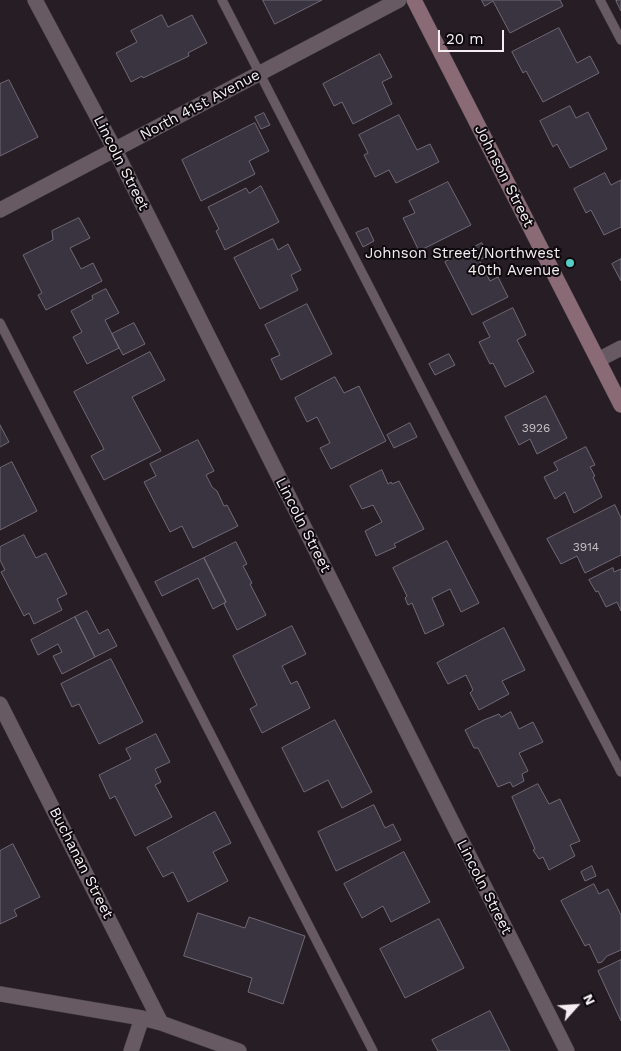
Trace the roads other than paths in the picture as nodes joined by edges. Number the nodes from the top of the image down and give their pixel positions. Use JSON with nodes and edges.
{"nodes":[{"id":1,"x":35,"y":0,"type":"edge"},
{"id":2,"x":222,"y":0,"type":"edge"},
{"id":3,"x":399,"y":0,"type":"edge"},
{"id":4,"x":414,"y":0,"type":"edge"},
{"id":5,"x":600,"y":0,"type":"edge"},
{"id":6,"x":621,"y":40,"type":"edge"},
{"id":7,"x":260,"y":73,"type":"junction"},
{"id":8,"x":115,"y":150,"type":"junction"},
{"id":9,"x":0,"y":210,"type":"edge"},
{"id":10,"x":0,"y":323,"type":"edge"},
{"id":11,"x":621,"y":348,"type":"edge"},
{"id":12,"x":598,"y":360,"type":"junction"},
{"id":13,"x":621,"y":405,"type":"edge"},
{"id":14,"x":0,"y":704,"type":"edge"},
{"id":15,"x":621,"y":772,"type":"edge"},
{"id":16,"x":0,"y":994,"type":"edge"},
{"id":17,"x":142,"y":1018,"type":"junction"},
{"id":18,"x":161,"y":1022,"type":"junction"},
{"id":19,"x":131,"y":1051,"type":"edge"},
{"id":20,"x":239,"y":1051,"type":"edge"},
{"id":21,"x":373,"y":1051,"type":"edge"},
{"id":22,"x":567,"y":1051,"type":"edge"}],
"edges":[{"from":1,"to":8,"type":"street","name":"Lincoln Street"},
{"from":2,"to":7,"type":"lane"},
{"from":3,"to":7,"type":"street","name":"North 41st Avenue"},
{"from":4,"to":12,"type":"street","name":"Johnson Street"},
{"from":5,"to":6,"type":"lane"},
{"from":7,"to":8,"type":"street","name":"North 41st Avenue"},
{"from":7,"to":15,"type":"lane"},
{"from":8,"to":9,"type":"street","name":"North 41st Avenue"},
{"from":8,"to":22,"type":"street","name":"Lincoln Street"},
{"from":10,"to":21,"type":"lane"},
{"from":11,"to":12,"type":"street"},
{"from":12,"to":13,"type":"street","name":"Johnson Street"},
{"from":14,"to":18,"type":"street","name":"Buchanan Street"},
{"from":16,"to":17,"type":"street"},
{"from":17,"to":18,"type":"street"},
{"from":17,"to":19,"type":"street"},
{"from":18,"to":20,"type":"street"}]}
